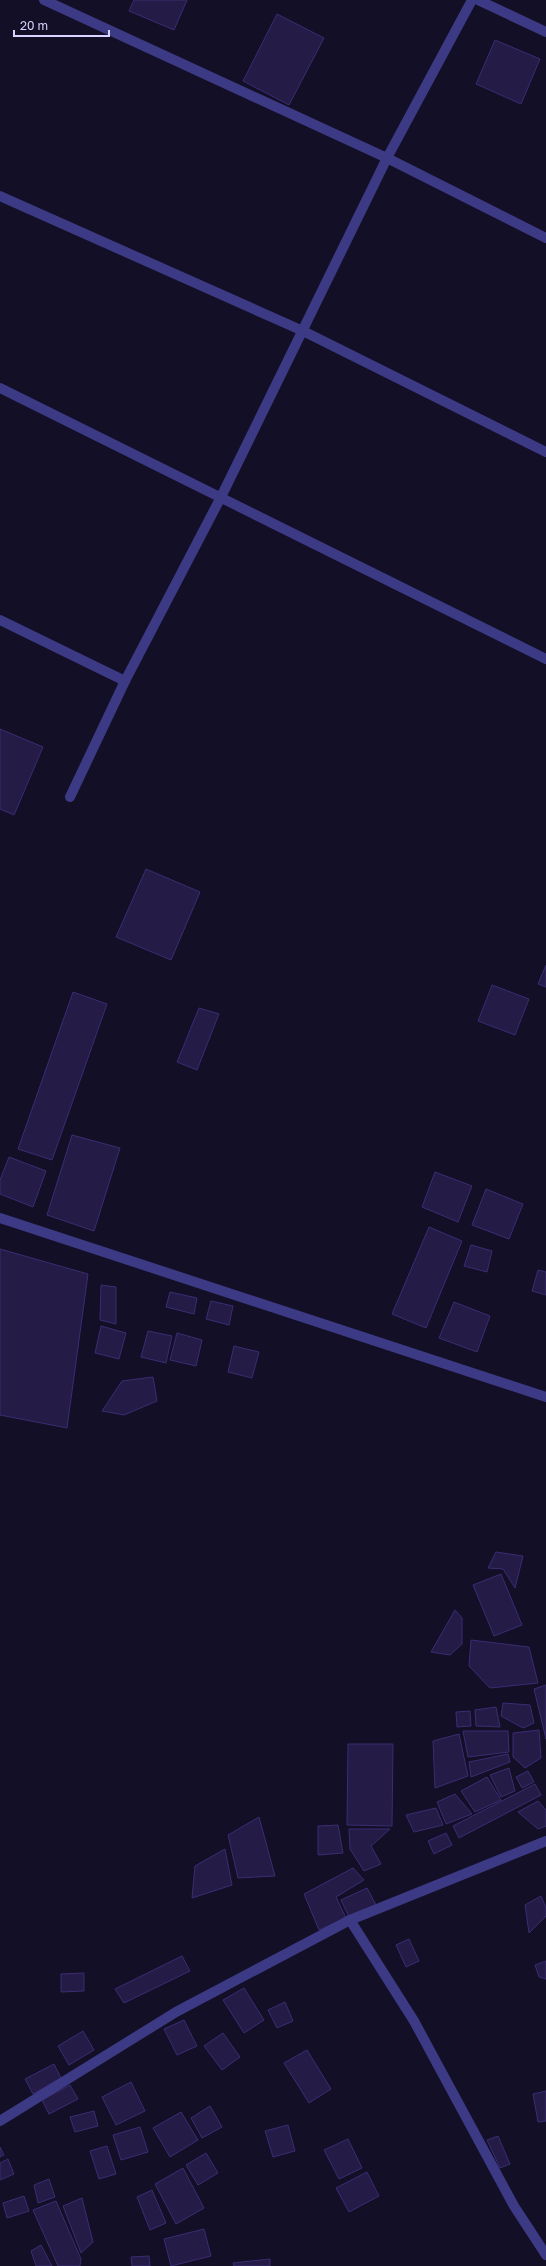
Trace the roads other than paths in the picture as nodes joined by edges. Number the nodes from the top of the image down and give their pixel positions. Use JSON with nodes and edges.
{"nodes":[{"id":1,"x":44,"y":0,"type":"edge"},
{"id":2,"x":472,"y":0,"type":"edge"},
{"id":3,"x":478,"y":0,"type":"edge"},
{"id":4,"x":546,"y":32,"type":"edge"},
{"id":5,"x":387,"y":158,"type":"junction"},
{"id":6,"x":0,"y":196,"type":"edge"},
{"id":7,"x":546,"y":238,"type":"edge"},
{"id":8,"x":303,"y":331,"type":"junction"},
{"id":9,"x":0,"y":388,"type":"edge"},
{"id":10,"x":546,"y":452,"type":"edge"},
{"id":11,"x":221,"y":497,"type":"junction"},
{"id":12,"x":0,"y":620,"type":"edge"},
{"id":13,"x":546,"y":660,"type":"edge"},
{"id":14,"x":125,"y":681,"type":"junction"},
{"id":15,"x":70,"y":798,"type":"dead end"},
{"id":16,"x":0,"y":1218,"type":"edge"},
{"id":17,"x":546,"y":1397,"type":"edge"},
{"id":18,"x":546,"y":1841,"type":"edge"},
{"id":19,"x":350,"y":1920,"type":"junction"},
{"id":20,"x":0,"y":2121,"type":"edge"},
{"id":21,"x":546,"y":2255,"type":"edge"}],
"edges":[{"from":1,"to":5,"type":"street"},
{"from":2,"to":5,"type":"street"},
{"from":3,"to":4,"type":"street"},
{"from":5,"to":7,"type":"street"},
{"from":5,"to":8,"type":"street"},
{"from":6,"to":8,"type":"street"},
{"from":8,"to":10,"type":"street"},
{"from":8,"to":11,"type":"street"},
{"from":9,"to":11,"type":"street"},
{"from":11,"to":13,"type":"street"},
{"from":11,"to":14,"type":"street"},
{"from":12,"to":14,"type":"street"},
{"from":14,"to":15,"type":"street"},
{"from":16,"to":17,"type":"street"},
{"from":18,"to":19,"type":"street"},
{"from":19,"to":20,"type":"street"},
{"from":19,"to":21,"type":"street"}]}
